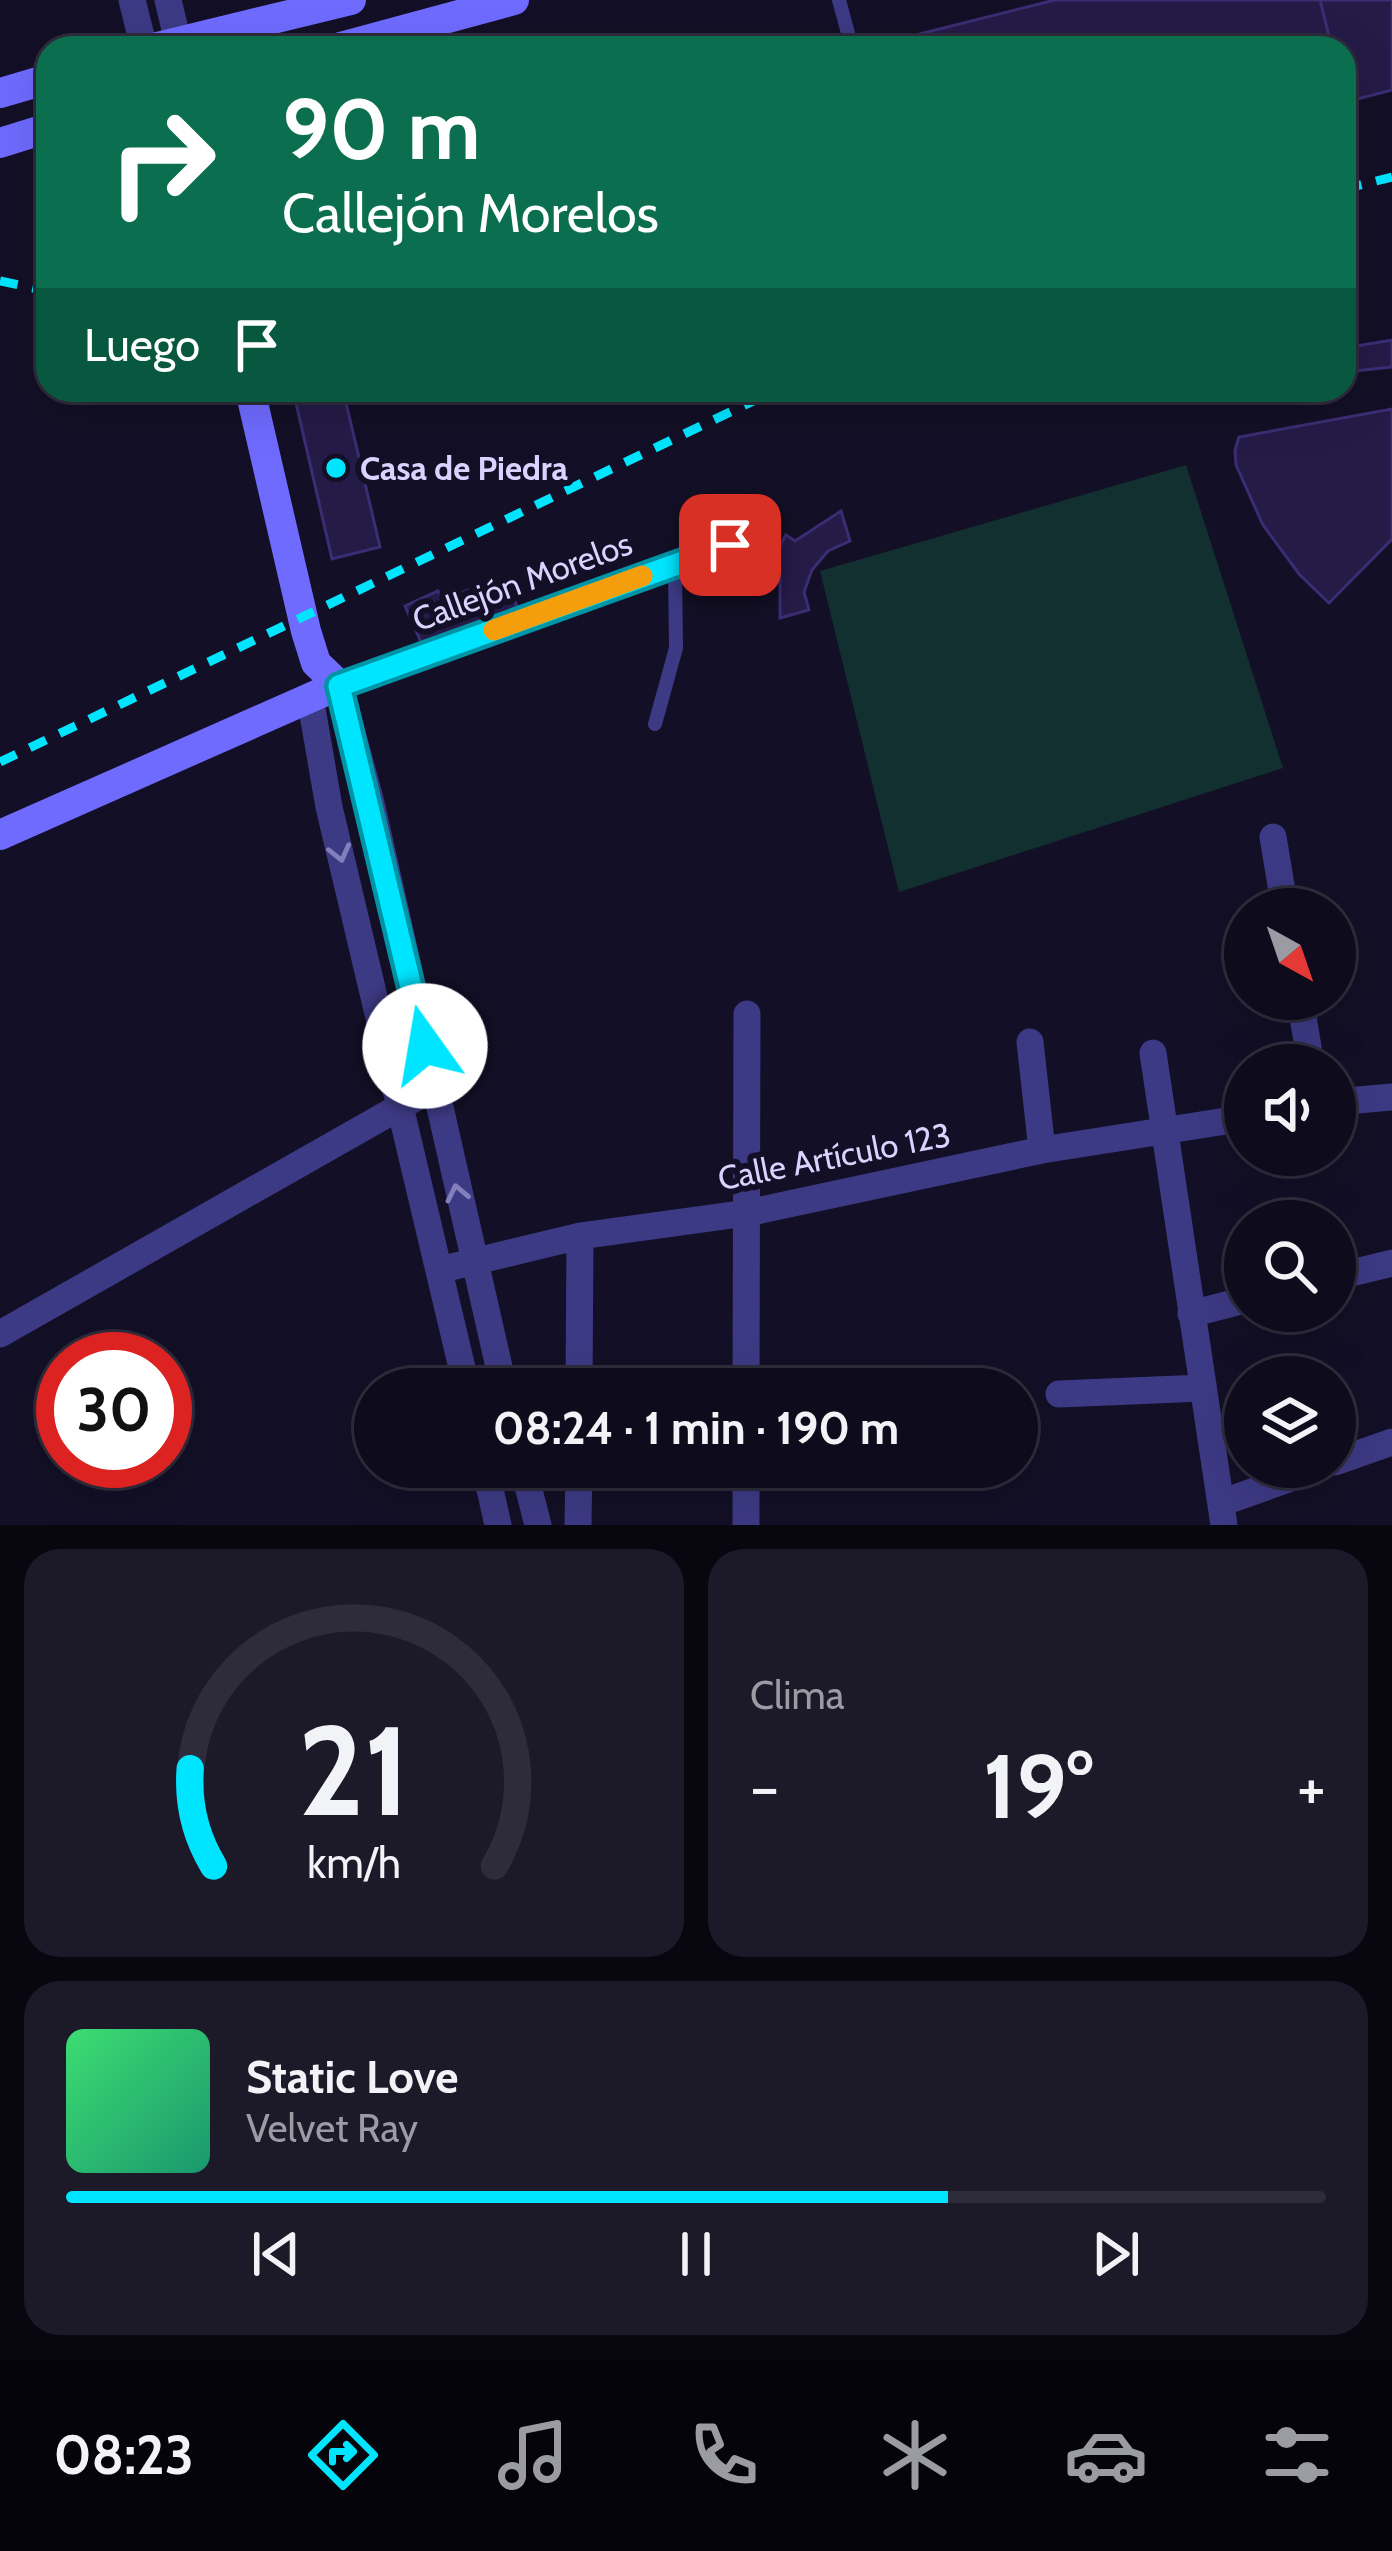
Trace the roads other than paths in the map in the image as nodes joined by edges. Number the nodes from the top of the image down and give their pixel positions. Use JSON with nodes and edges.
{"nodes":[{"id":1,"x":132,"y":0,"type":"edge"},
{"id":2,"x":168,"y":0,"type":"edge"},
{"id":3,"x":351,"y":0,"type":"edge"},
{"id":4,"x":514,"y":0,"type":"edge"},
{"id":5,"x":839,"y":0,"type":"edge"},
{"id":6,"x":141,"y":36,"type":"edge"},
{"id":7,"x":170,"y":36,"type":"edge"},
{"id":8,"x":209,"y":36,"type":"edge"},
{"id":9,"x":381,"y":36,"type":"edge"},
{"id":10,"x":849,"y":36,"type":"edge"},
{"id":11,"x":36,"y":83,"type":"edge"},
{"id":12,"x":0,"y":94,"type":"edge"},
{"id":13,"x":36,"y":132,"type":"edge"},
{"id":14,"x":0,"y":143,"type":"edge"},
{"id":15,"x":253,"y":402,"type":"edge"},
{"id":16,"x":730,"y":545,"type":"dead end"},
{"id":17,"x":675,"y":565,"type":"junction"},
{"id":18,"x":324,"y":691,"type":"junction"},
{"id":19,"x":655,"y":724,"type":"dead end"},
{"id":20,"x":370,"y":799,"type":"junction"},
{"id":21,"x":329,"y":807,"type":"junction"},
{"id":22,"x":0,"y":835,"type":"edge"},
{"id":23,"x":1273,"y":837,"type":"dead end"},
{"id":24,"x":1282,"y":888,"type":"edge"},
{"id":25,"x":747,"y":1014,"type":"dead end"},
{"id":26,"x":1030,"y":1042,"type":"dead end"},
{"id":27,"x":1153,"y":1053,"type":"dead end"},
{"id":28,"x":434,"y":1088,"type":"junction"},
{"id":29,"x":1392,"y":1096,"type":"edge"},
{"id":30,"x":1356,"y":1100,"type":"edge"},
{"id":31,"x":403,"y":1103,"type":"junction"},
{"id":32,"x":1224,"y":1122,"type":"edge"},
{"id":33,"x":1167,"y":1132,"type":"junction"},
{"id":34,"x":1042,"y":1150,"type":"junction"},
{"id":35,"x":747,"y":1213,"type":"junction"},
{"id":36,"x":580,"y":1236,"type":"junction"},
{"id":37,"x":472,"y":1262,"type":"junction"},
{"id":38,"x":1392,"y":1263,"type":"edge"},
{"id":39,"x":439,"y":1270,"type":"junction"},
{"id":40,"x":1356,"y":1272,"type":"edge"},
{"id":41,"x":1224,"y":1305,"type":"edge"},
{"id":42,"x":1191,"y":1314,"type":"junction"},
{"id":43,"x":2,"y":1327,"type":"edge"},
{"id":44,"x":461,"y":1368,"type":"edge"},
{"id":45,"x":499,"y":1368,"type":"edge"},
{"id":46,"x":579,"y":1368,"type":"edge"},
{"id":47,"x":746,"y":1368,"type":"edge"},
{"id":48,"x":1202,"y":1388,"type":"junction"},
{"id":49,"x":1059,"y":1394,"type":"dead end"},
{"id":50,"x":1392,"y":1442,"type":"edge"},
{"id":51,"x":1356,"y":1455,"type":"edge"},
{"id":52,"x":489,"y":1488,"type":"edge"},
{"id":53,"x":528,"y":1488,"type":"edge"},
{"id":54,"x":579,"y":1488,"type":"edge"},
{"id":55,"x":746,"y":1488,"type":"edge"},
{"id":56,"x":1277,"y":1488,"type":"edge"},
{"id":57,"x":1222,"y":1514,"type":"edge"},
{"id":58,"x":498,"y":1525,"type":"edge"},
{"id":59,"x":538,"y":1525,"type":"edge"},
{"id":60,"x":578,"y":1525,"type":"edge"},
{"id":61,"x":746,"y":1525,"type":"edge"}],
"edges":[{"from":1,"to":6,"type":"street"},
{"from":2,"to":7,"type":"street"},
{"from":3,"to":8,"type":"main road"},
{"from":4,"to":9,"type":"main road"},
{"from":5,"to":10,"type":"lane"},
{"from":11,"to":12,"type":"main road"},
{"from":13,"to":14,"type":"main road"},
{"from":15,"to":18,"type":"main road"},
{"from":16,"to":17,"type":"street","name":"Callejón Morelos"},
{"from":17,"to":18,"type":"street","name":"Callejón Morelos"},
{"from":17,"to":19,"type":"lane"},
{"from":18,"to":20,"type":"street"},
{"from":18,"to":21,"type":"street"},
{"from":18,"to":22,"type":"main road"},
{"from":20,"to":21,"type":"street"},
{"from":20,"to":28,"type":"street"},
{"from":21,"to":31,"type":"street","one_way":true},
{"from":23,"to":24,"type":"street"},
{"from":25,"to":35,"type":"street"},
{"from":26,"to":34,"type":"street"},
{"from":27,"to":33,"type":"street"},
{"from":28,"to":31,"type":"street"},
{"from":37,"to":28,"type":"street","one_way":true},
{"from":29,"to":30,"type":"street"},
{"from":31,"to":39,"type":"street"},
{"from":31,"to":43,"type":"street"},
{"from":32,"to":33,"type":"street","name":"Calle Artículo 123"},
{"from":33,"to":34,"type":"street","name":"Calle Artículo 123"},
{"from":33,"to":42,"type":"street"},
{"from":34,"to":35,"type":"street","name":"Calle Artículo 123"},
{"from":35,"to":36,"type":"street","name":"Calle Artículo 123"},
{"from":35,"to":47,"type":"street"},
{"from":36,"to":37,"type":"street","name":"Calle Artículo 123"},
{"from":36,"to":46,"type":"street"},
{"from":37,"to":39,"type":"street","name":"Calle Artículo 123"},
{"from":37,"to":45,"type":"street"},
{"from":38,"to":40,"type":"street"},
{"from":39,"to":44,"type":"street"},
{"from":41,"to":42,"type":"street"},
{"from":42,"to":48,"type":"street"},
{"from":48,"to":49,"type":"street"},
{"from":48,"to":57,"type":"street"},
{"from":50,"to":51,"type":"street"},
{"from":52,"to":58,"type":"street"},
{"from":53,"to":59,"type":"street"},
{"from":54,"to":60,"type":"street"},
{"from":55,"to":61,"type":"street"},
{"from":56,"to":57,"type":"street"}]}
